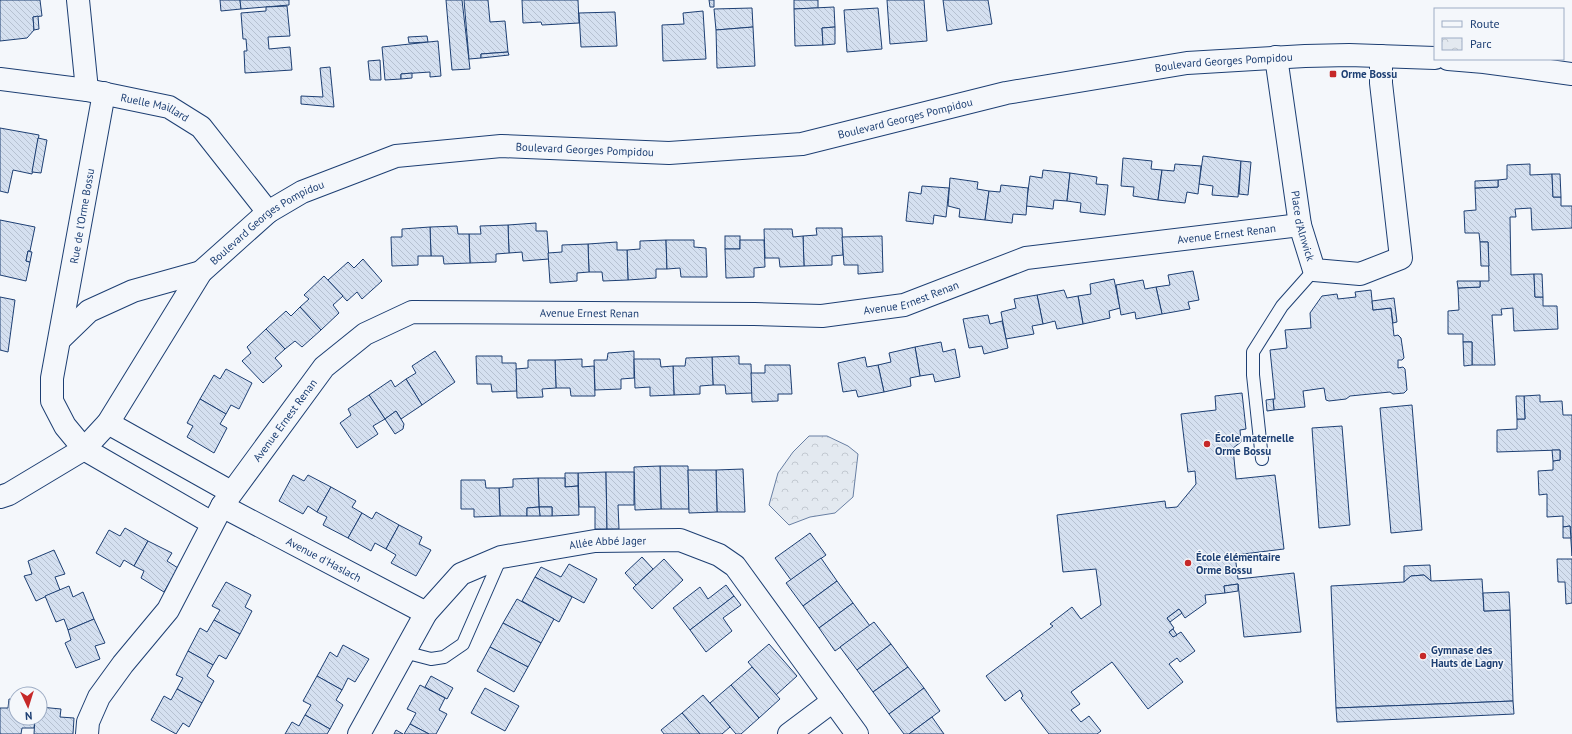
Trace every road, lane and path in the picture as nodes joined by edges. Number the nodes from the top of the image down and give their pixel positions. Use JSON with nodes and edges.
{"nodes":[{"id":1,"x":78,"y":0,"type":"edge"},
{"id":2,"x":1381,"y":56,"type":"junction"},
{"id":3,"x":1276,"y":57,"type":"junction"},
{"id":4,"x":1434,"y":58,"type":"edge"},
{"id":5,"x":1460,"y":60,"type":"edge"},
{"id":6,"x":1572,"y":74,"type":"edge"},
{"id":7,"x":0,"y":79,"type":"edge"},
{"id":8,"x":96,"y":91,"type":"junction"},
{"id":9,"x":268,"y":212,"type":"junction"},
{"id":10,"x":1300,"y":225,"type":"junction"},
{"id":11,"x":1314,"y":270,"type":"junction"},
{"id":12,"x":201,"y":272,"type":"junction"},
{"id":13,"x":60,"y":338,"type":"junction"},
{"id":14,"x":108,"y":423,"type":"junction"},
{"id":15,"x":84,"y":449,"type":"junction"},
{"id":16,"x":1262,"y":459,"type":"dead end"},
{"id":17,"x":0,"y":497,"type":"edge"},
{"id":18,"x":222,"y":507,"type":"junction"},
{"id":19,"x":501,"y":557,"type":"junction"},
{"id":20,"x":426,"y":613,"type":"junction"},
{"id":21,"x":404,"y":652,"type":"junction"},
{"id":22,"x":833,"y":701,"type":"junction"},
{"id":23,"x":87,"y":734,"type":"edge"},
{"id":24,"x":359,"y":734,"type":"edge"},
{"id":25,"x":789,"y":734,"type":"edge"},
{"id":26,"x":856,"y":734,"type":"edge"}],
"edges":[{"from":1,"to":8,"type":"street","name":"Rue de l'Orme Bossu"},
{"from":2,"to":3,"type":"street","name":"Boulevard Georges Pompidou"},
{"from":2,"to":4,"type":"street","name":"Boulevard Georges Pompidou"},
{"from":2,"to":11,"type":"street","name":"Place d'Alnwick"},
{"from":3,"to":9,"type":"street","name":"Boulevard Georges Pompidou"},
{"from":3,"to":10,"type":"street","name":"Place d'Alnwick"},
{"from":5,"to":6,"type":"street"},
{"from":7,"to":8,"type":"street","name":"Ruelle Maillard"},
{"from":8,"to":9,"type":"street","name":"Ruelle Maillard"},
{"from":8,"to":13,"type":"street","name":"Rue de l'Orme Bossu"},
{"from":9,"to":12,"type":"street","name":"Boulevard Georges Pompidou"},
{"from":10,"to":11,"type":"street","name":"Place d'Alnwick"},
{"from":10,"to":18,"type":"street","name":"Avenue Ernest Renan"},
{"from":11,"to":16,"type":"lane"},
{"from":12,"to":13,"type":"street"},
{"from":12,"to":14,"type":"street","name":"Boulevard Georges Pompidou"},
{"from":13,"to":15,"type":"street","name":"Rue de l'Orme Bossu"},
{"from":14,"to":15,"type":"street","name":"Boulevard Georges Pompidou"},
{"from":14,"to":18,"type":"street","name":"Avenue d'Haslach"},
{"from":15,"to":17,"type":"street","name":"Boulevard Georges Pompidou"},
{"from":15,"to":18,"type":"street","name":"Avenue d'Haslach"},
{"from":18,"to":20,"type":"street","name":"Avenue d'Haslach"},
{"from":18,"to":23,"type":"street","name":"Avenue Ernest Renan"},
{"from":19,"to":20,"type":"street","name":"Allée Abbé Jager"},
{"from":19,"to":21,"type":"lane"},
{"from":19,"to":22,"type":"street","name":"Allée Abbé Jager"},
{"from":20,"to":21,"type":"street","name":"Allée Abbé Jager"},
{"from":21,"to":24,"type":"street","name":"Allée Abbé Jager"},
{"from":22,"to":25,"type":"street"},
{"from":22,"to":26,"type":"street","name":"Allée Abbé Jager"}]}
